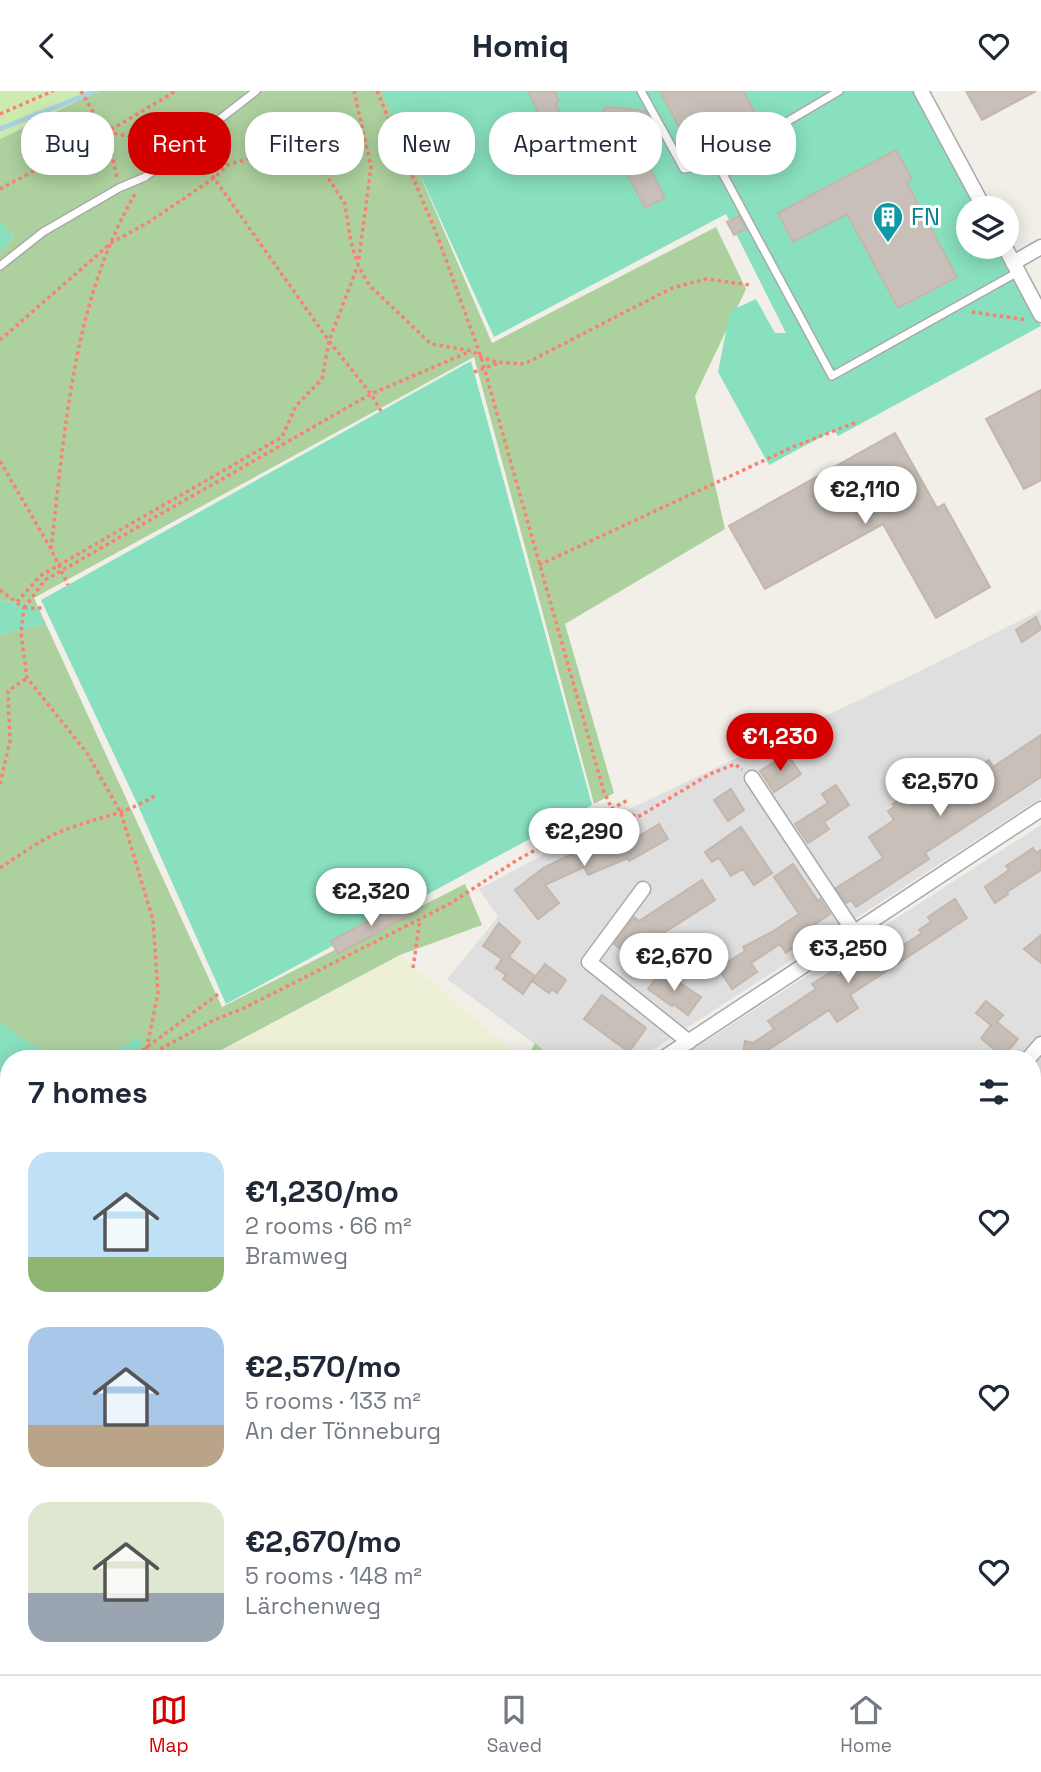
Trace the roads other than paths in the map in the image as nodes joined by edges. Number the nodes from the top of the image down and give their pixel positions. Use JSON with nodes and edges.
{"nodes":[{"id":1,"x":256,"y":91,"type":"edge"},
{"id":2,"x":641,"y":91,"type":"edge"},
{"id":3,"x":839,"y":91,"type":"edge"},
{"id":4,"x":920,"y":91,"type":"edge"},
{"id":5,"x":796,"y":116,"type":"edge"},
{"id":6,"x":676,"y":154,"type":"edge"},
{"id":7,"x":723,"y":175,"type":"edge"},
{"id":8,"x":977,"y":196,"type":"edge"},
{"id":9,"x":1041,"y":247,"type":"edge"},
{"id":10,"x":1011,"y":259,"type":"edge"},
{"id":11,"x":0,"y":266,"type":"edge"},
{"id":12,"x":1016,"y":267,"type":"junction"},
{"id":13,"x":1035,"y":318,"type":"edge"},
{"id":14,"x":752,"y":779,"type":"road end"},
{"id":15,"x":1041,"y":809,"type":"edge"},
{"id":16,"x":643,"y":889,"type":"dead end"},
{"id":17,"x":854,"y":932,"type":"junction"},
{"id":18,"x":689,"y":1042,"type":"junction"},
{"id":19,"x":676,"y":1050,"type":"edge"}],
"edges":[{"from":1,"to":11,"type":"lane"},
{"from":2,"to":6,"type":"lane"},
{"from":3,"to":5,"type":"lane"},
{"from":4,"to":8,"type":"street"},
{"from":7,"to":12,"type":"lane"},
{"from":9,"to":12,"type":"street"},
{"from":10,"to":12,"type":"street"},
{"from":12,"to":13,"type":"street"},
{"from":14,"to":17,"type":"street"},
{"from":15,"to":17,"type":"street"},
{"from":16,"to":18,"type":"street"},
{"from":17,"to":18,"type":"street"},
{"from":18,"to":19,"type":"street"}]}
